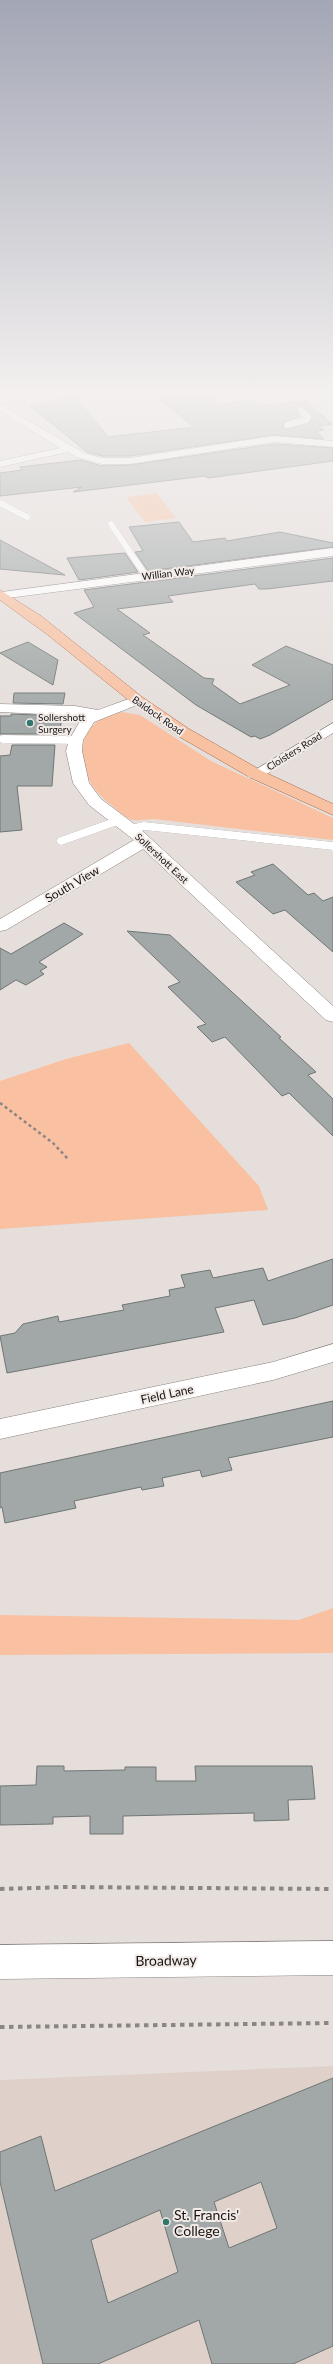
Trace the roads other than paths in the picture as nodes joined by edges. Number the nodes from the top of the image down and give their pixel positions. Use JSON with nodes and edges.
{"nodes":[{"id":1,"x":4,"y":505,"type":"edge"},
{"id":2,"x":27,"y":517,"type":"dead end"},
{"id":3,"x":112,"y":524,"type":"dead end"},
{"id":4,"x":333,"y":552,"type":"edge"},
{"id":5,"x":146,"y":576,"type":"junction"},
{"id":6,"x":1,"y":595,"type":"edge"},
{"id":7,"x":137,"y":700,"type":"junction"},
{"id":8,"x":0,"y":708,"type":"edge"},
{"id":9,"x":97,"y":714,"type":"junction"},
{"id":10,"x":333,"y":726,"type":"edge"},
{"id":11,"x":3,"y":739,"type":"dead end"},
{"id":12,"x":76,"y":740,"type":"junction"},
{"id":13,"x":255,"y":775,"type":"junction"},
{"id":14,"x":333,"y":810,"type":"edge"},
{"id":15,"x":125,"y":825,"type":"junction"},
{"id":16,"x":61,"y":841,"type":"dead end"},
{"id":17,"x":144,"y":841,"type":"junction"},
{"id":18,"x":333,"y":846,"type":"edge"},
{"id":19,"x":0,"y":926,"type":"edge"},
{"id":20,"x":333,"y":1016,"type":"edge"},
{"id":21,"x":333,"y":1353,"type":"edge"},
{"id":22,"x":0,"y":1429,"type":"edge"},
{"id":23,"x":333,"y":1958,"type":"edge"},
{"id":24,"x":0,"y":1962,"type":"edge"}],
"edges":[{"from":1,"to":2,"type":"lane"},
{"from":3,"to":5,"type":"lane"},
{"from":4,"to":5,"type":"street","name":"Willian Way"},
{"from":5,"to":6,"type":"street","name":"Willian Way"},
{"from":6,"to":7,"type":"main road","name":"Baldock Road"},
{"from":7,"to":9,"type":"street","name":"Sollershott East"},
{"from":7,"to":13,"type":"main road","name":"Baldock Road"},
{"from":8,"to":9,"type":"street"},
{"from":9,"to":12,"type":"street","name":"Sollershott East"},
{"from":10,"to":13,"type":"street","name":"Cloisters Road"},
{"from":11,"to":12,"type":"lane"},
{"from":12,"to":15,"type":"street","name":"Sollershott East"},
{"from":13,"to":14,"type":"main road","name":"Baldock Road"},
{"from":15,"to":16,"type":"lane"},
{"from":15,"to":17,"type":"street","name":"Sollershott East"},
{"from":15,"to":18,"type":"lane"},
{"from":17,"to":19,"type":"street","name":"South View"},
{"from":17,"to":20,"type":"street","name":"Sollershott East"},
{"from":21,"to":22,"type":"street","name":"Field Lane"},
{"from":23,"to":24,"type":"street","name":"Broadway"}]}
